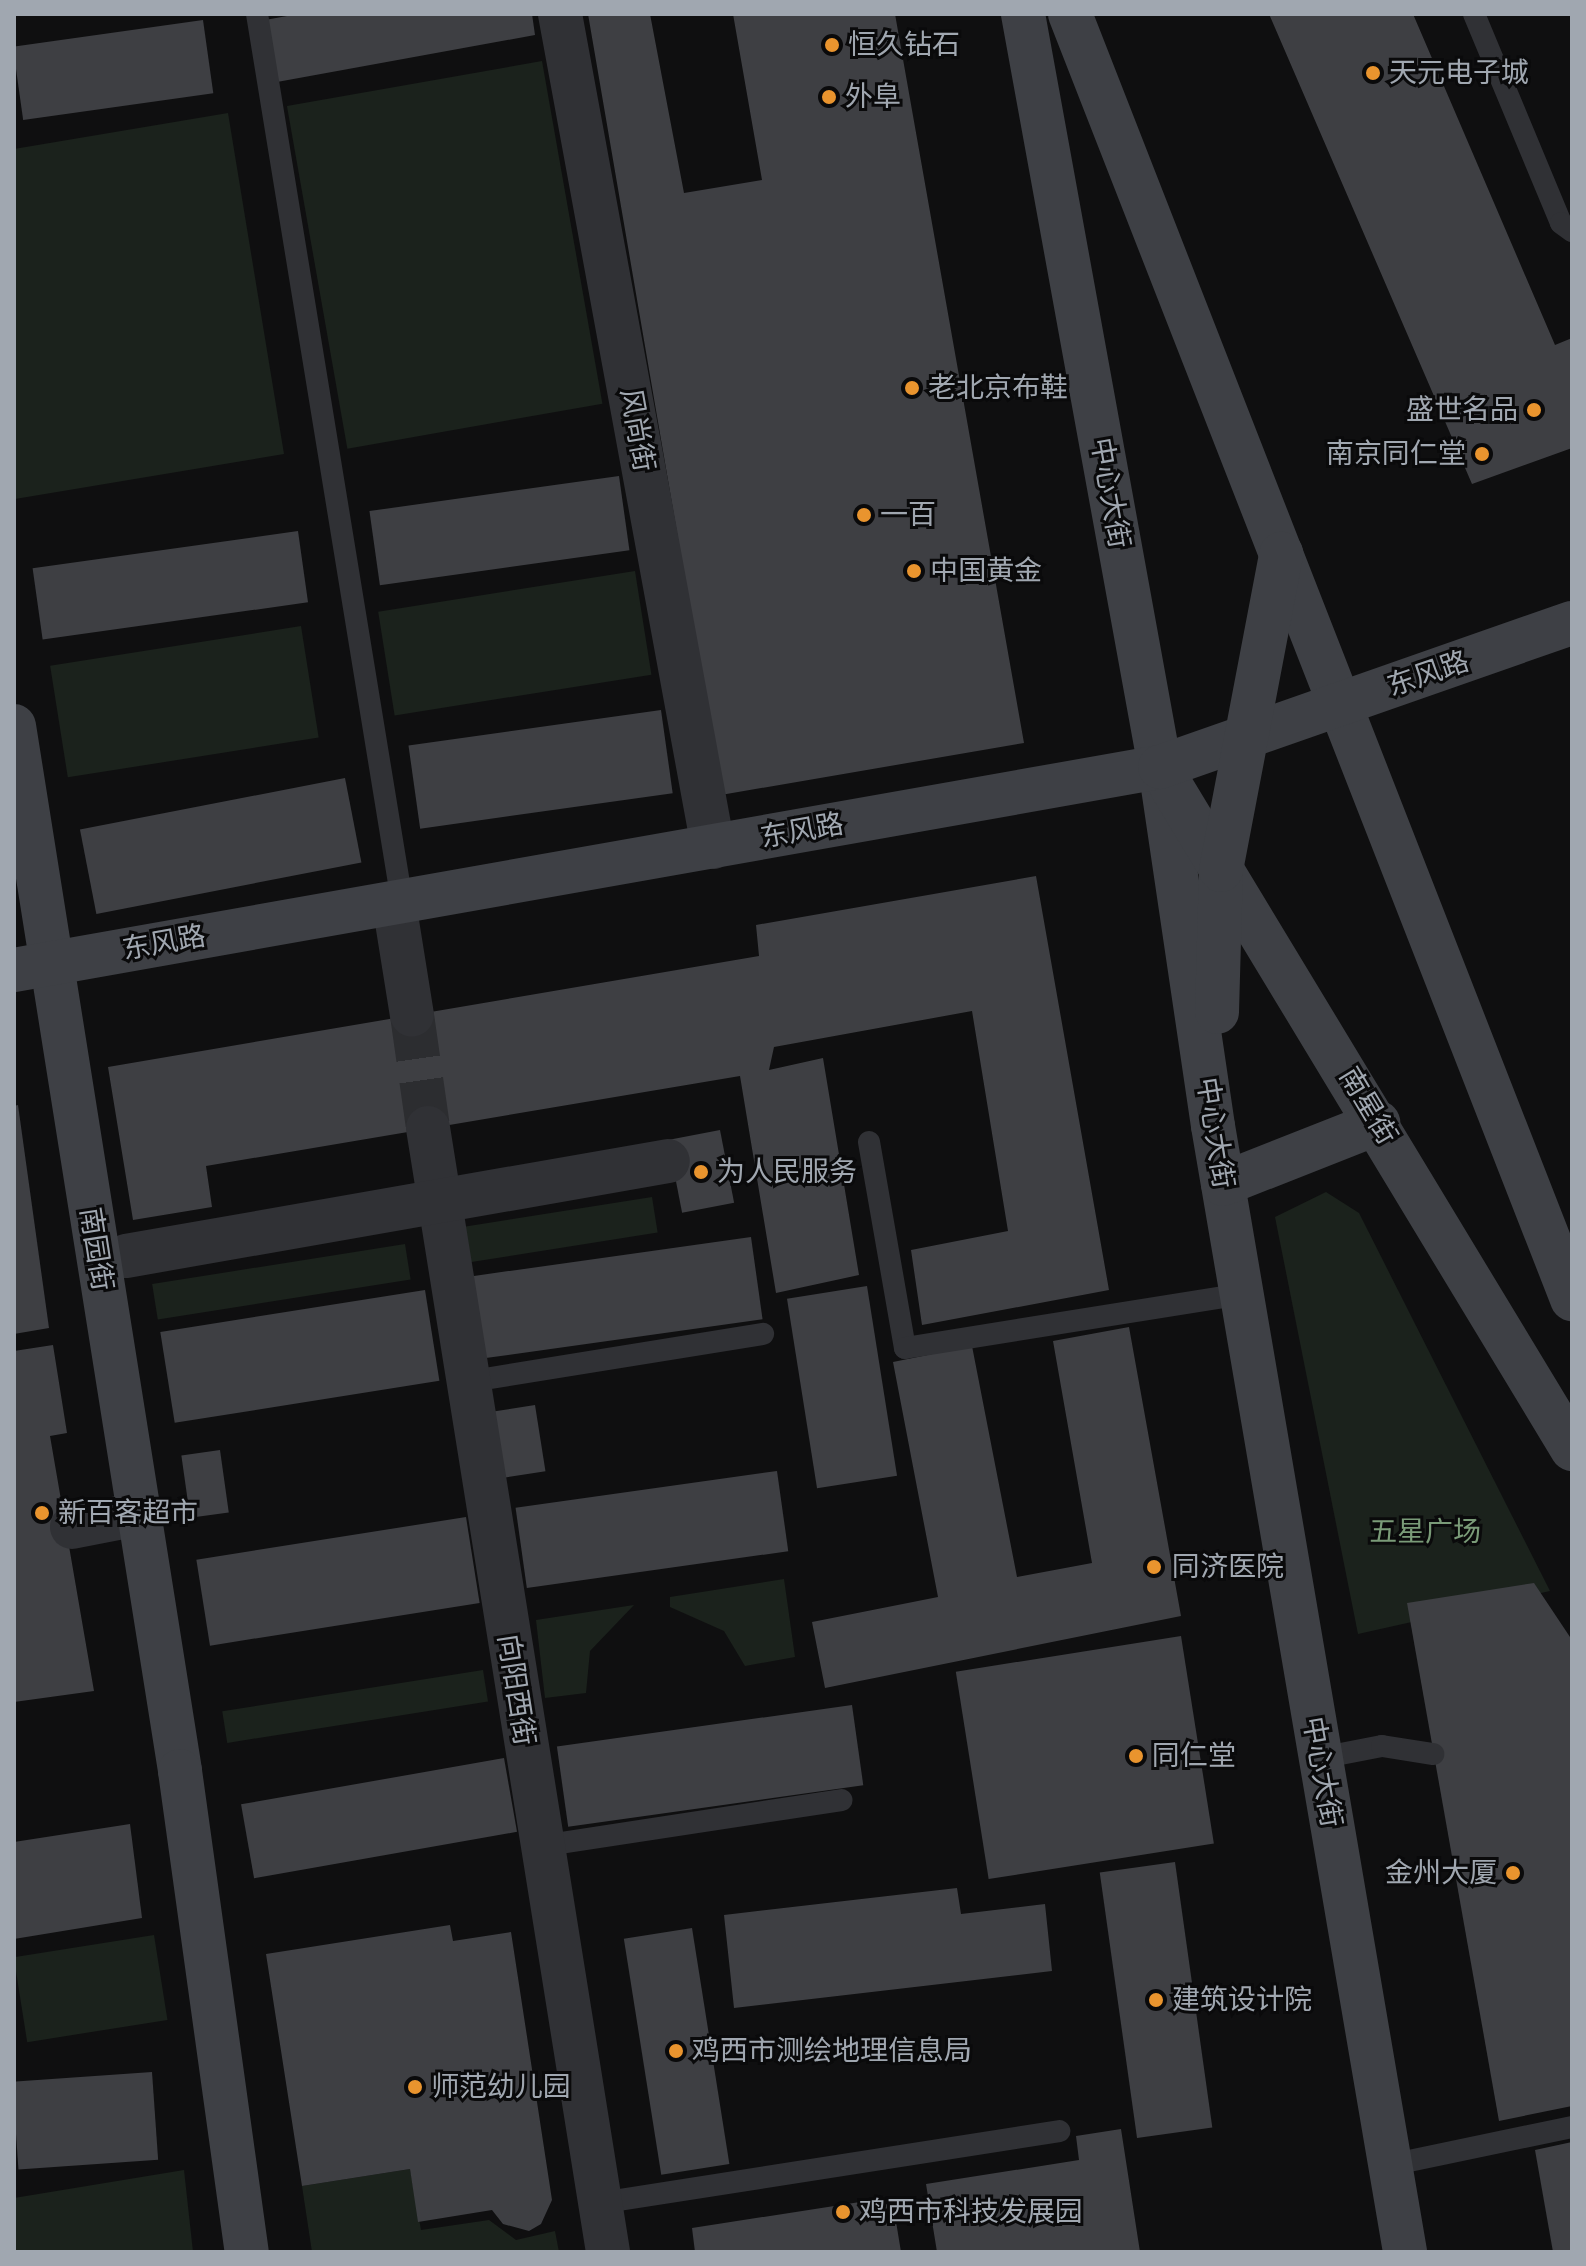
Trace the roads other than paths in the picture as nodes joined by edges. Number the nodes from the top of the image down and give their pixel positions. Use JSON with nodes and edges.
{"nodes":[{"id":1,"x":257,"y":14,"type":"edge"},
{"id":2,"x":560,"y":14,"type":"edge"},
{"id":3,"x":1023,"y":14,"type":"edge"},
{"id":4,"x":1070,"y":14,"type":"edge"},
{"id":5,"x":1474,"y":14,"type":"edge"},
{"id":6,"x":1572,"y":231,"type":"edge"},
{"id":7,"x":1281,"y":554,"type":"junction"},
{"id":8,"x":1572,"y":623,"type":"edge"},
{"id":9,"x":1339,"y":705,"type":"junction"},
{"id":10,"x":14,"y":726,"type":"edge"},
{"id":11,"x":1247,"y":737,"type":"junction"},
{"id":12,"x":1160,"y":767,"type":"junction"},
{"id":13,"x":713,"y":847,"type":"junction"},
{"id":14,"x":1221,"y":870,"type":"junction"},
{"id":15,"x":398,"y":902,"type":"junction"},
{"id":16,"x":32,"y":966,"type":"edge"},
{"id":17,"x":412,"y":1015,"type":"tunnel mouth"},
{"id":18,"x":1378,"y":1123,"type":"junction"},
{"id":19,"x":1213,"y":1126,"type":"junction"},
{"id":20,"x":428,"y":1128,"type":"tunnel mouth"},
{"id":21,"x":869,"y":1142,"type":"dead end"},
{"id":22,"x":668,"y":1161,"type":"dead end"},
{"id":23,"x":1223,"y":1184,"type":"junction"},
{"id":24,"x":439,"y":1203,"type":"junction"},
{"id":25,"x":126,"y":1256,"type":"dead end"},
{"id":26,"x":1242,"y":1294,"type":"junction"},
{"id":27,"x":1572,"y":1299,"type":"edge"},
{"id":28,"x":763,"y":1334,"type":"dead end"},
{"id":29,"x":466,"y":1382,"type":"junction"},
{"id":30,"x":1572,"y":1449,"type":"edge"},
{"id":31,"x":139,"y":1514,"type":"junction"},
{"id":32,"x":72,"y":1527,"type":"dead end"},
{"id":33,"x":1433,"y":1754,"type":"dead end"},
{"id":34,"x":1320,"y":1758,"type":"junction"},
{"id":35,"x":841,"y":1800,"type":"dead end"},
{"id":36,"x":541,"y":1846,"type":"junction"},
{"id":37,"x":1572,"y":2127,"type":"edge"},
{"id":38,"x":1059,"y":2131,"type":"dead end"},
{"id":39,"x":1390,"y":2165,"type":"junction"},
{"id":40,"x":600,"y":2203,"type":"junction"},
{"id":41,"x":247,"y":2252,"type":"edge"},
{"id":42,"x":608,"y":2252,"type":"edge"},
{"id":43,"x":1405,"y":2252,"type":"edge"}],
"edges":[{"from":1,"to":15,"type":"lane"},
{"from":2,"to":13,"type":"street","name":"风尚街"},
{"from":3,"to":12,"type":"street","name":"中心大街"},
{"from":4,"to":7,"type":"street"},
{"from":5,"to":6,"type":"lane"},
{"from":7,"to":9,"type":"street"},
{"from":7,"to":11,"type":"street"},
{"from":8,"to":9,"type":"street","name":"东风路"},
{"from":9,"to":11,"type":"street","name":"东风路"},
{"from":9,"to":27,"type":"street"},
{"from":10,"to":16,"type":"street","name":"南园街"},
{"from":11,"to":12,"type":"street","name":"东风路"},
{"from":11,"to":14,"type":"street"},
{"from":12,"to":13,"type":"street","name":"东风路"},
{"from":12,"to":14,"type":"street","name":"南星街"},
{"from":12,"to":19,"type":"street","name":"中心大街"},
{"from":13,"to":15,"type":"street","name":"东风路"},
{"from":14,"to":18,"type":"street","name":"南星街"},
{"from":14,"to":19,"type":"street"},
{"from":15,"to":16,"type":"street","name":"东风路"},
{"from":15,"to":17,"type":"street"},
{"from":16,"to":31,"type":"street","name":"南园街"},
{"from":18,"to":23,"type":"street"},
{"from":18,"to":30,"type":"street","name":"南星街"},
{"from":19,"to":23,"type":"street","name":"中心大街"},
{"from":20,"to":24,"type":"street","name":"向阳西街"},
{"from":21,"to":26,"type":"lane"},
{"from":22,"to":24,"type":"street"},
{"from":23,"to":26,"type":"street","name":"中心大街"},
{"from":24,"to":25,"type":"street"},
{"from":24,"to":29,"type":"street","name":"向阳西街"},
{"from":26,"to":34,"type":"street","name":"中心大街"},
{"from":28,"to":29,"type":"lane"},
{"from":29,"to":36,"type":"street","name":"向阳西街"},
{"from":31,"to":32,"type":"street"},
{"from":31,"to":41,"type":"street","name":"南园街"},
{"from":33,"to":34,"type":"lane"},
{"from":34,"to":39,"type":"street","name":"中心大街"},
{"from":35,"to":36,"type":"lane"},
{"from":36,"to":40,"type":"street","name":"向阳西街"},
{"from":37,"to":39,"type":"lane"},
{"from":38,"to":40,"type":"lane"},
{"from":39,"to":43,"type":"street","name":"中心大街"},
{"from":40,"to":42,"type":"street","name":"向阳西街"}]}
